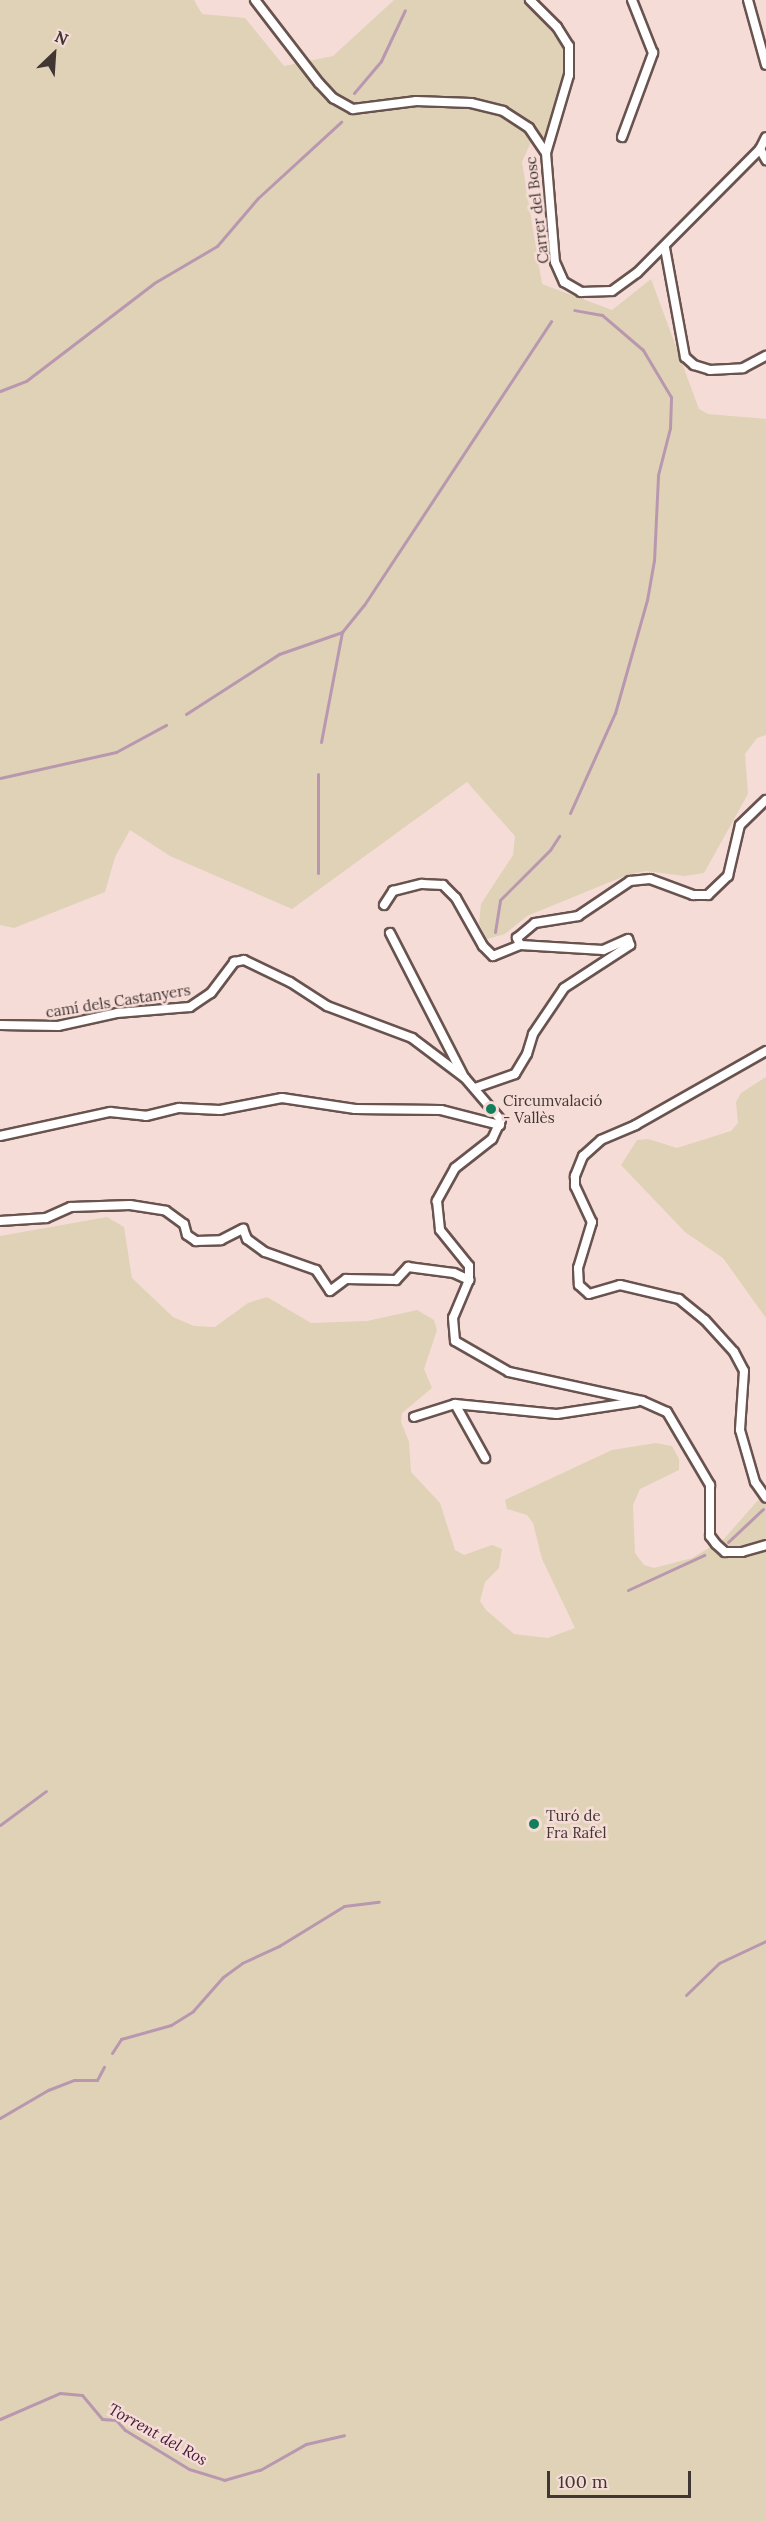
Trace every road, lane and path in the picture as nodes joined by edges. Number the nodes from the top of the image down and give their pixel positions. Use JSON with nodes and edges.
{"nodes":[{"id":1,"x":255,"y":0,"type":"edge"},
{"id":2,"x":530,"y":0,"type":"edge"},
{"id":3,"x":632,"y":0,"type":"edge"},
{"id":4,"x":748,"y":0,"type":"edge"},
{"id":5,"x":766,"y":65,"type":"edge"},
{"id":6,"x":622,"y":137,"type":"dead end"},
{"id":7,"x":766,"y":137,"type":"edge"},
{"id":8,"x":760,"y":149,"type":"junction"},
{"id":9,"x":546,"y":153,"type":"junction"},
{"id":10,"x":766,"y":160,"type":"edge"},
{"id":11,"x":665,"y":248,"type":"junction"},
{"id":12,"x":766,"y":356,"type":"edge"},
{"id":13,"x":766,"y":800,"type":"edge"},
{"id":14,"x":384,"y":905,"type":"dead end"},
{"id":15,"x":390,"y":933,"type":"dead end"},
{"id":16,"x":520,"y":945,"type":"junction"},
{"id":17,"x":0,"y":1025,"type":"edge"},
{"id":18,"x":766,"y":1051,"type":"edge"},
{"id":19,"x":465,"y":1078,"type":"junction"},
{"id":20,"x":475,"y":1088,"type":"junction"},
{"id":21,"x":500,"y":1125,"type":"junction"},
{"id":22,"x":0,"y":1136,"type":"edge"},
{"id":23,"x":0,"y":1221,"type":"edge"},
{"id":24,"x":469,"y":1280,"type":"junction"},
{"id":25,"x":642,"y":1401,"type":"junction"},
{"id":26,"x":455,"y":1404,"type":"junction"},
{"id":27,"x":414,"y":1417,"type":"dead end"},
{"id":28,"x":485,"y":1458,"type":"dead end"},
{"id":29,"x":766,"y":1498,"type":"edge"},
{"id":30,"x":766,"y":1545,"type":"edge"}],
"edges":[{"from":1,"to":9,"type":"street","name":"Carrer del Bosc"},
{"from":2,"to":9,"type":"street"},
{"from":3,"to":6,"type":"street"},
{"from":4,"to":5,"type":"street"},
{"from":7,"to":8,"type":"street","name":"Carrer del Bosc"},
{"from":8,"to":10,"type":"street"},
{"from":8,"to":11,"type":"street","name":"Carrer del Bosc"},
{"from":9,"to":11,"type":"street","name":"Carrer del Bosc"},
{"from":11,"to":12,"type":"street"},
{"from":13,"to":16,"type":"street"},
{"from":14,"to":16,"type":"street"},
{"from":15,"to":19,"type":"street"},
{"from":16,"to":20,"type":"street"},
{"from":17,"to":19,"type":"street","name":"camí dels Castanyers"},
{"from":18,"to":29,"type":"street"},
{"from":19,"to":20,"type":"street","name":"camí dels Castanyers"},
{"from":20,"to":21,"type":"street","name":"camí dels Castanyers"},
{"from":21,"to":22,"type":"street"},
{"from":21,"to":24,"type":"street"},
{"from":23,"to":24,"type":"street"},
{"from":24,"to":25,"type":"street"},
{"from":25,"to":26,"type":"street"},
{"from":25,"to":30,"type":"street"},
{"from":26,"to":27,"type":"street"},
{"from":26,"to":28,"type":"street"}]}
